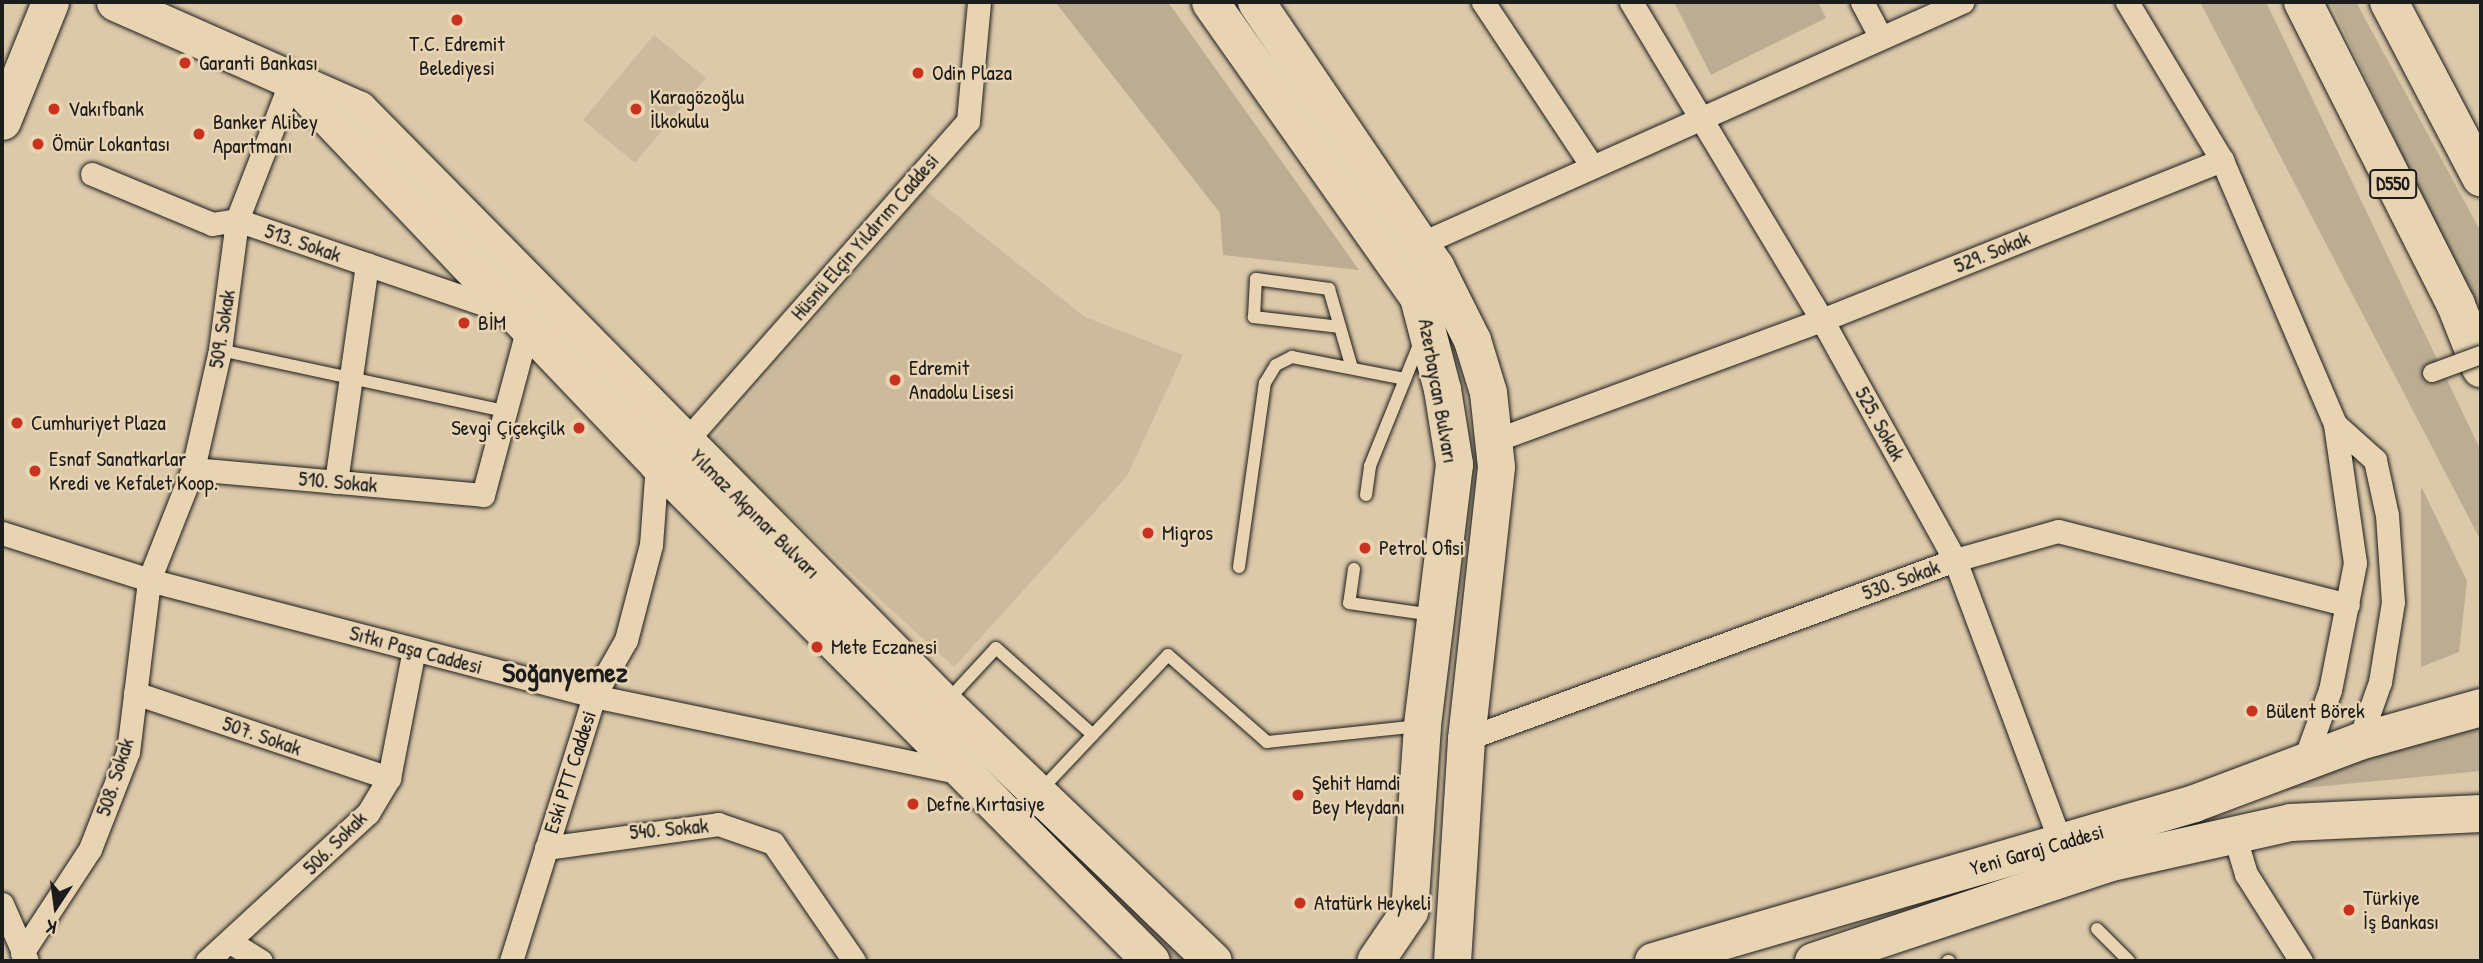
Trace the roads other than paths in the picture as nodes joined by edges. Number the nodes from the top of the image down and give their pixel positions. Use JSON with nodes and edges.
{"nodes":[{"id":1,"x":50,"y":2,"type":"edge"},
{"id":2,"x":115,"y":2,"type":"edge"},
{"id":3,"x":979,"y":2,"type":"edge"},
{"id":4,"x":1210,"y":2,"type":"edge"},
{"id":5,"x":1256,"y":2,"type":"edge"},
{"id":6,"x":1483,"y":2,"type":"edge"},
{"id":7,"x":1631,"y":2,"type":"edge"},
{"id":8,"x":1862,"y":2,"type":"edge"},
{"id":9,"x":1962,"y":2,"type":"edge"},
{"id":10,"x":2127,"y":2,"type":"edge"},
{"id":11,"x":2303,"y":2,"type":"edge"},
{"id":12,"x":2389,"y":2,"type":"edge"},
{"id":13,"x":1880,"y":36,"type":"junction"},
{"id":14,"x":292,"y":78,"type":"junction"},
{"id":15,"x":1701,"y":117,"type":"junction"},
{"id":16,"x":2,"y":121,"type":"edge"},
{"id":17,"x":2222,"y":160,"type":"junction"},
{"id":18,"x":1592,"y":166,"type":"junction"},
{"id":19,"x":92,"y":174,"type":"dead end"},
{"id":20,"x":2481,"y":177,"type":"edge"},
{"id":21,"x":237,"y":220,"type":"junction"},
{"id":22,"x":1420,"y":244,"type":"junction"},
{"id":23,"x":366,"y":264,"type":"junction"},
{"id":24,"x":2456,"y":305,"type":"junction"},
{"id":25,"x":1822,"y":320,"type":"junction"},
{"id":26,"x":522,"y":321,"type":"junction"},
{"id":27,"x":1428,"y":322,"type":"junction"},
{"id":28,"x":1340,"y":327,"type":"junction"},
{"id":29,"x":220,"y":350,"type":"junction"},
{"id":30,"x":2481,"y":355,"type":"edge"},
{"id":31,"x":1352,"y":368,"type":"junction"},
{"id":32,"x":2481,"y":368,"type":"edge"},
{"id":33,"x":2432,"y":373,"type":"dead end"},
{"id":34,"x":350,"y":378,"type":"junction"},
{"id":35,"x":1405,"y":379,"type":"junction"},
{"id":36,"x":2481,"y":391,"type":"edge"},
{"id":37,"x":508,"y":412,"type":"junction"},
{"id":38,"x":2335,"y":424,"type":"junction"},
{"id":39,"x":1493,"y":441,"type":"junction"},
{"id":40,"x":670,"y":453,"type":"junction"},
{"id":41,"x":193,"y":469,"type":"junction"},
{"id":42,"x":336,"y":482,"type":"junction"},
{"id":43,"x":1366,"y":495,"type":"dead end"},
{"id":44,"x":2,"y":533,"type":"edge"},
{"id":45,"x":1955,"y":560,"type":"junction"},
{"id":46,"x":1239,"y":567,"type":"dead end"},
{"id":47,"x":1354,"y":569,"type":"dead end"},
{"id":48,"x":149,"y":580,"type":"junction"},
{"id":49,"x":2348,"y":605,"type":"junction"},
{"id":50,"x":1437,"y":615,"type":"junction"},
{"id":51,"x":414,"y":649,"type":"junction"},
{"id":52,"x":2481,"y":679,"type":"edge"},
{"id":53,"x":135,"y":693,"type":"junction"},
{"id":54,"x":594,"y":696,"type":"junction"},
{"id":55,"x":945,"y":704,"type":"junction"},
{"id":56,"x":2481,"y":707,"type":"edge"},
{"id":57,"x":2417,"y":724,"type":"junction"},
{"id":58,"x":1422,"y":726,"type":"junction"},
{"id":59,"x":1093,"y":735,"type":"junction"},
{"id":60,"x":1466,"y":739,"type":"junction"},
{"id":61,"x":2359,"y":741,"type":"junction"},
{"id":62,"x":2304,"y":762,"type":"junction"},
{"id":63,"x":959,"y":772,"type":"junction"},
{"id":64,"x":389,"y":778,"type":"junction"},
{"id":65,"x":1037,"y":795,"type":"junction"},
{"id":66,"x":2481,"y":813,"type":"edge"},
{"id":67,"x":2235,"y":834,"type":"junction"},
{"id":68,"x":546,"y":848,"type":"junction"},
{"id":69,"x":2066,"y":859,"type":"junction"},
{"id":70,"x":1977,"y":888,"type":"junction"},
{"id":71,"x":2,"y":904,"type":"edge"},
{"id":72,"x":2097,"y":929,"type":"dead end"},
{"id":73,"x":232,"y":943,"type":"junction"},
{"id":74,"x":25,"y":957,"type":"edge"},
{"id":75,"x":207,"y":961,"type":"edge"},
{"id":76,"x":261,"y":961,"type":"edge"},
{"id":77,"x":510,"y":961,"type":"edge"},
{"id":78,"x":854,"y":961,"type":"edge"},
{"id":79,"x":1152,"y":961,"type":"edge"},
{"id":80,"x":1213,"y":961,"type":"edge"},
{"id":81,"x":1375,"y":961,"type":"edge"},
{"id":82,"x":1452,"y":961,"type":"edge"},
{"id":83,"x":1653,"y":961,"type":"edge"},
{"id":84,"x":1813,"y":961,"type":"edge"},
{"id":85,"x":2129,"y":961,"type":"edge"},
{"id":86,"x":2301,"y":961,"type":"edge"}],
"edges":[{"from":1,"to":16,"type":"main road"},
{"from":2,"to":14,"type":"main road","name":"Yılmaz Akpınar Bulvarı"},
{"from":3,"to":40,"type":"street","name":"Hüsnü Elçin Yıldırım Caddesi"},
{"from":4,"to":27,"type":"main road","name":"Azerbaycan Bulvarı"},
{"from":5,"to":22,"type":"main road","name":"Azerbaycan Bulvarı"},
{"from":6,"to":18,"type":"street"},
{"from":7,"to":15,"type":"street","name":"525. Sokak"},
{"from":8,"to":13,"type":"street"},
{"from":9,"to":13,"type":"street"},
{"from":10,"to":17,"type":"street"},
{"from":11,"to":24,"type":"highway","number":"D550"},
{"from":12,"to":20,"type":"highway"},
{"from":13,"to":15,"type":"street"},
{"from":14,"to":21,"type":"street","name":"509. Sokak"},
{"from":14,"to":26,"type":"main road","name":"Yılmaz Akpınar Bulvarı"},
{"from":14,"to":40,"type":"main road","name":"Yılmaz Akpınar Bulvarı"},
{"from":15,"to":18,"type":"street"},
{"from":15,"to":25,"type":"street","name":"525. Sokak"},
{"from":17,"to":25,"type":"street","name":"529. Sokak"},
{"from":17,"to":38,"type":"street"},
{"from":18,"to":22,"type":"street"},
{"from":19,"to":21,"type":"street","name":"513. Sokak"},
{"from":21,"to":23,"type":"street","name":"513. Sokak"},
{"from":21,"to":29,"type":"street","name":"509. Sokak"},
{"from":22,"to":39,"type":"main road","name":"Azerbaycan Bulvarı"},
{"from":23,"to":26,"type":"street","name":"513. Sokak"},
{"from":23,"to":34,"type":"street"},
{"from":24,"to":32,"type":"highway","number":"D550"},
{"from":24,"to":36,"type":"main road"},
{"from":25,"to":39,"type":"street","name":"529. Sokak"},
{"from":25,"to":45,"type":"street","name":"525. Sokak"},
{"from":26,"to":37,"type":"street"},
{"from":26,"to":40,"type":"main road","name":"Yılmaz Akpınar Bulvarı"},
{"from":27,"to":35,"type":"lane"},
{"from":27,"to":50,"type":"main road","name":"Azerbaycan Bulvarı"},
{"from":28,"to":28,"type":"lane"},
{"from":28,"to":31,"type":"lane"},
{"from":29,"to":34,"type":"lane"},
{"from":29,"to":41,"type":"street","name":"509. Sokak"},
{"from":30,"to":33,"type":"street","bridge":true},
{"from":31,"to":35,"type":"lane"},
{"from":31,"to":46,"type":"lane"},
{"from":34,"to":37,"type":"lane"},
{"from":34,"to":42,"type":"street"},
{"from":35,"to":43,"type":"lane"},
{"from":37,"to":42,"type":"street","name":"510. Sokak"},
{"from":38,"to":49,"type":"street"},
{"from":38,"to":61,"type":"street"},
{"from":39,"to":60,"type":"main road","name":"Azerbaycan Bulvarı"},
{"from":40,"to":54,"type":"street","name":"Eski PTT Caddesi"},
{"from":40,"to":55,"type":"main road","name":"Yılmaz Akpınar Bulvarı"},
{"from":40,"to":63,"type":"main road","name":"Yılmaz Akpınar Bulvarı"},
{"from":41,"to":42,"type":"street","name":"510. Sokak"},
{"from":41,"to":48,"type":"street","name":"509. Sokak"},
{"from":44,"to":48,"type":"street","name":"Sıtkı Paşa Caddesi"},
{"from":45,"to":49,"type":"street","name":"530. Sokak"},
{"from":45,"to":60,"type":"street","name":"530. Sokak"},
{"from":45,"to":69,"type":"street","name":"525. Sokak"},
{"from":47,"to":50,"type":"lane"},
{"from":48,"to":51,"type":"street","name":"Sıtkı Paşa Caddesi"},
{"from":48,"to":53,"type":"street","name":"508. Sokak"},
{"from":49,"to":62,"type":"street"},
{"from":50,"to":58,"type":"main road","name":"Azerbaycan Bulvarı"},
{"from":51,"to":54,"type":"street","name":"Sıtkı Paşa Caddesi"},
{"from":51,"to":64,"type":"street","name":"506. Sokak"},
{"from":52,"to":57,"type":"main road"},
{"from":53,"to":64,"type":"street","name":"507. Sokak"},
{"from":53,"to":74,"type":"street","name":"508. Sokak"},
{"from":54,"to":63,"type":"street","name":"Sıtkı Paşa Caddesi"},
{"from":54,"to":68,"type":"street","name":"Eski PTT Caddesi"},
{"from":55,"to":59,"type":"lane"},
{"from":55,"to":65,"type":"main road","name":"Yılmaz Akpınar Bulvarı"},
{"from":56,"to":57,"type":"main road","name":"Yeni Garaj Caddesi"},
{"from":57,"to":61,"type":"main road","name":"Yeni Garaj Caddesi"},
{"from":58,"to":59,"type":"lane"},
{"from":58,"to":81,"type":"main road","name":"Azerbaycan Bulvarı"},
{"from":59,"to":65,"type":"lane"},
{"from":60,"to":82,"type":"main road","name":"Azerbaycan Bulvarı"},
{"from":61,"to":62,"type":"main road","name":"Yeni Garaj Caddesi"},
{"from":62,"to":69,"type":"main road","name":"Yeni Garaj Caddesi"},
{"from":63,"to":79,"type":"main road","name":"Yılmaz Akpınar Bulvarı"},
{"from":64,"to":73,"type":"street","name":"506. Sokak"},
{"from":65,"to":80,"type":"main road","name":"Yılmaz Akpınar Bulvarı"},
{"from":66,"to":67,"type":"main road","name":"Yeni Garaj Caddesi"},
{"from":67,"to":69,"type":"main road","name":"Yeni Garaj Caddesi"},
{"from":67,"to":86,"type":"street"},
{"from":68,"to":77,"type":"street","name":"Eski PTT Caddesi"},
{"from":68,"to":78,"type":"street","name":"540. Sokak"},
{"from":69,"to":70,"type":"main road","name":"Yeni Garaj Caddesi"},
{"from":70,"to":83,"type":"main road","name":"Yeni Garaj Caddesi"},
{"from":70,"to":84,"type":"main road","name":"Yeni Garaj Caddesi"},
{"from":71,"to":74,"type":"street"},
{"from":72,"to":85,"type":"lane"},
{"from":73,"to":75,"type":"street","name":"506. Sokak"},
{"from":73,"to":76,"type":"street"}]}
